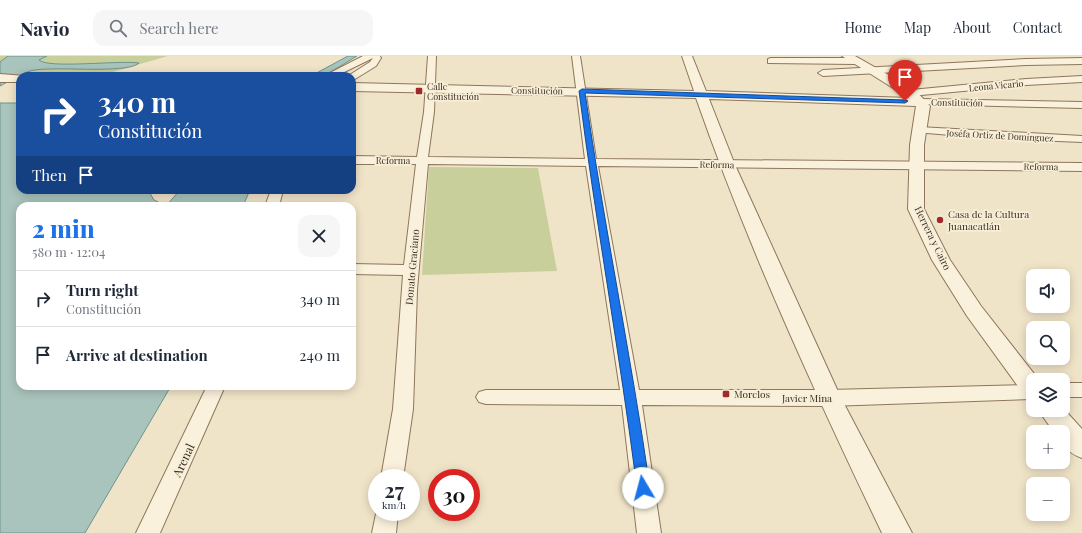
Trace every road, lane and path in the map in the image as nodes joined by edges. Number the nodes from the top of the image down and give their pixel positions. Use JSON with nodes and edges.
{"nodes":[{"id":1,"x":370,"y":56,"type":"edge"},
{"id":2,"x":378,"y":56,"type":"edge"},
{"id":3,"x":432,"y":56,"type":"edge"},
{"id":4,"x":576,"y":56,"type":"edge"},
{"id":5,"x":687,"y":56,"type":"edge"},
{"id":6,"x":852,"y":59,"type":"edge"},
{"id":7,"x":1082,"y":61,"type":"edge"},
{"id":8,"x":771,"y":62,"type":"dead end"},
{"id":9,"x":338,"y":72,"type":"edge"},
{"id":10,"x":875,"y":72,"type":"junction"},
{"id":11,"x":824,"y":73,"type":"dead end"},
{"id":12,"x":356,"y":75,"type":"edge"},
{"id":13,"x":0,"y":78,"type":"edge"},
{"id":14,"x":16,"y":78,"type":"edge"},
{"id":15,"x":1082,"y":79,"type":"edge"},
{"id":16,"x":356,"y":87,"type":"edge"},
{"id":17,"x":431,"y":88,"type":"junction"},
{"id":18,"x":582,"y":91,"type":"junction"},
{"id":19,"x":703,"y":96,"type":"junction"},
{"id":20,"x":916,"y":97,"type":"junction"},
{"id":21,"x":1082,"y":105,"type":"edge"},
{"id":22,"x":919,"y":130,"type":"junction"},
{"id":23,"x":1080,"y":140,"type":"edge"},
{"id":24,"x":356,"y":160,"type":"edge"},
{"id":25,"x":422,"y":160,"type":"junction"},
{"id":26,"x":591,"y":162,"type":"junction"},
{"id":27,"x":727,"y":165,"type":"junction"},
{"id":28,"x":918,"y":165,"type":"junction"},
{"id":29,"x":1082,"y":167,"type":"edge"},
{"id":30,"x":356,"y":269,"type":"edge"},
{"id":31,"x":411,"y":270,"type":"junction"},
{"id":32,"x":1026,"y":382,"type":"edge"},
{"id":33,"x":214,"y":390,"type":"edge"},
{"id":34,"x":1070,"y":390,"type":"edge"},
{"id":35,"x":1082,"y":390,"type":"edge"},
{"id":36,"x":1026,"y":391,"type":"edge"},
{"id":37,"x":486,"y":397,"type":"dead end"},
{"id":38,"x":631,"y":398,"type":"junction"},
{"id":39,"x":829,"y":398,"type":"junction"},
{"id":40,"x":1056,"y":417,"type":"edge"},
{"id":41,"x":1082,"y":447,"type":"edge"},
{"id":42,"x":393,"y":469,"type":"edge"},
{"id":43,"x":386,"y":521,"type":"edge"},
{"id":44,"x":148,"y":533,"type":"edge"},
{"id":45,"x":384,"y":533,"type":"edge"},
{"id":46,"x":650,"y":533,"type":"edge"},
{"id":47,"x":897,"y":533,"type":"edge"}],
"edges":[{"from":1,"to":9,"type":"street"},
{"from":2,"to":12,"type":"street"},
{"from":3,"to":17,"type":"street","name":"Donato Graciano"},
{"from":4,"to":18,"type":"street"},
{"from":5,"to":19,"type":"street"},
{"from":6,"to":8,"type":"street"},
{"from":6,"to":10,"type":"street"},
{"from":7,"to":10,"type":"street"},
{"from":10,"to":11,"type":"street"},
{"from":10,"to":20,"type":"street"},
{"from":13,"to":14,"type":"street"},
{"from":15,"to":20,"type":"street","name":"Leona Vicario"},
{"from":16,"to":17,"type":"street","name":"Constitución"},
{"from":17,"to":18,"type":"street","name":"Constitución"},
{"from":17,"to":25,"type":"street","name":"Donato Graciano"},
{"from":18,"to":19,"type":"street","name":"Constitución"},
{"from":18,"to":26,"type":"street"},
{"from":19,"to":20,"type":"street","name":"Constitución"},
{"from":19,"to":27,"type":"street"},
{"from":20,"to":21,"type":"street","name":"Constitución"},
{"from":20,"to":22,"type":"street","name":"Herrera y Cairo"},
{"from":22,"to":23,"type":"street","name":"Joséfa Ortiz de Domínguez"},
{"from":22,"to":28,"type":"street","name":"Herrera y Cairo"},
{"from":24,"to":25,"type":"street","name":"Reforma"},
{"from":25,"to":26,"type":"street","name":"Reforma"},
{"from":25,"to":31,"type":"street","name":"Donato Graciano"},
{"from":26,"to":27,"type":"street","name":"Reforma"},
{"from":26,"to":38,"type":"street"},
{"from":27,"to":28,"type":"street","name":"Reforma"},
{"from":27,"to":39,"type":"street"},
{"from":28,"to":29,"type":"street","name":"Reforma"},
{"from":28,"to":32,"type":"street","name":"Herrera y Cairo"},
{"from":30,"to":31,"type":"street"},
{"from":31,"to":42,"type":"street","name":"Donato Graciano"},
{"from":33,"to":44,"type":"street","name":"Arenal"},
{"from":34,"to":35,"type":"street"},
{"from":36,"to":39,"type":"street","name":"Javier Mina"},
{"from":37,"to":38,"type":"street","name":"Javier Mina"},
{"from":38,"to":39,"type":"street","name":"Javier Mina"},
{"from":38,"to":46,"type":"street"},
{"from":39,"to":47,"type":"street"},
{"from":40,"to":41,"type":"street"},
{"from":43,"to":45,"type":"street"}]}
